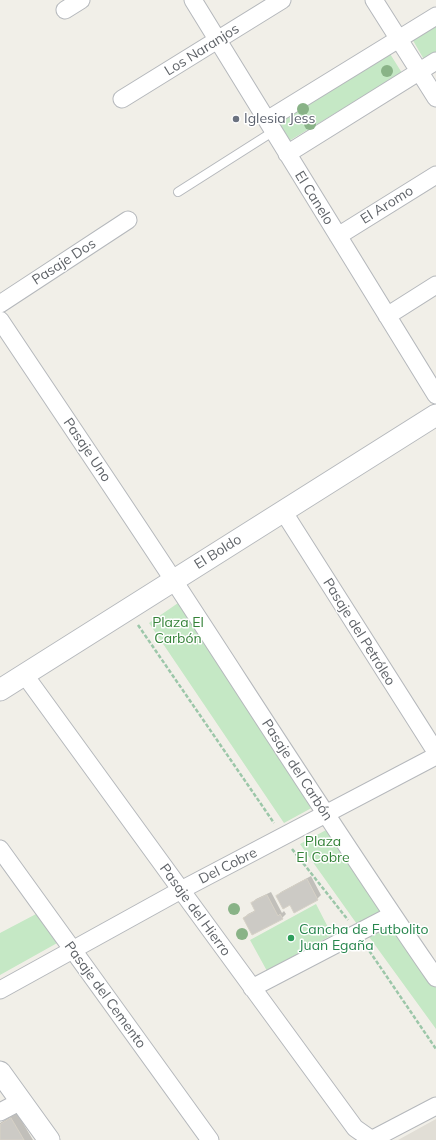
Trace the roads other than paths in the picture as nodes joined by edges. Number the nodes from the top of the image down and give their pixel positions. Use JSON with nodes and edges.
{"nodes":[{"id":1,"x":81,"y":0,"type":"edge"},
{"id":2,"x":193,"y":0,"type":"edge"},
{"id":3,"x":282,"y":0,"type":"edge"},
{"id":4,"x":374,"y":0,"type":"edge"},
{"id":5,"x":65,"y":10,"type":"dead end"},
{"id":6,"x":436,"y":16,"type":"edge"},
{"id":7,"x":398,"y":39,"type":"junction"},
{"id":8,"x":218,"y":40,"type":"junction"},
{"id":9,"x":436,"y":62,"type":"edge"},
{"id":10,"x":420,"y":72,"type":"junction"},
{"id":11,"x":436,"y":98,"type":"edge"},
{"id":12,"x":122,"y":99,"type":"dead end"},
{"id":13,"x":270,"y":126,"type":"junction"},
{"id":14,"x":287,"y":154,"type":"junction"},
{"id":15,"x":436,"y":175,"type":"edge"},
{"id":16,"x":178,"y":192,"type":"dead end"},
{"id":17,"x":128,"y":220,"type":"dead end"},
{"id":18,"x":338,"y":236,"type":"junction"},
{"id":19,"x":436,"y":285,"type":"edge"},
{"id":20,"x":0,"y":304,"type":"edge"},
{"id":21,"x":387,"y":316,"type":"junction"},
{"id":22,"x":0,"y":320,"type":"edge"},
{"id":23,"x":436,"y":395,"type":"edge"},
{"id":24,"x":436,"y":415,"type":"edge"},
{"id":25,"x":283,"y":511,"type":"junction"},
{"id":26,"x":174,"y":580,"type":"junction"},
{"id":27,"x":24,"y":674,"type":"junction"},
{"id":28,"x":0,"y":690,"type":"edge"},
{"id":29,"x":436,"y":752,"type":"edge"},
{"id":30,"x":436,"y":756,"type":"edge"},
{"id":31,"x":326,"y":815,"type":"junction"},
{"id":32,"x":0,"y":849,"type":"edge"},
{"id":33,"x":181,"y":890,"type":"junction"},
{"id":34,"x":392,"y":915,"type":"junction"},
{"id":35,"x":72,"y":949,"type":"junction"},
{"id":36,"x":436,"y":978,"type":"edge"},
{"id":37,"x":252,"y":988,"type":"junction"},
{"id":38,"x":0,"y":990,"type":"edge"},
{"id":39,"x":0,"y":1072,"type":"edge"},
{"id":40,"x":21,"y":1101,"type":"junction"},
{"id":41,"x":436,"y":1106,"type":"edge"},
{"id":42,"x":0,"y":1112,"type":"edge"},
{"id":43,"x":49,"y":1140,"type":"edge"},
{"id":44,"x":210,"y":1140,"type":"edge"},
{"id":45,"x":371,"y":1140,"type":"edge"}],
"edges":[{"from":1,"to":5,"type":"street"},
{"from":2,"to":8,"type":"street","name":"El Canelo"},
{"from":3,"to":8,"type":"street","name":"Los Naranjos"},
{"from":4,"to":7,"type":"street"},
{"from":6,"to":7,"type":"street"},
{"from":7,"to":10,"type":"street"},
{"from":7,"to":13,"type":"street"},
{"from":8,"to":12,"type":"street","name":"Los Naranjos"},
{"from":8,"to":13,"type":"street","name":"El Canelo"},
{"from":9,"to":10,"type":"street"},
{"from":10,"to":11,"type":"street"},
{"from":10,"to":14,"type":"street"},
{"from":13,"to":14,"type":"street","name":"El Canelo"},
{"from":13,"to":16,"type":"lane"},
{"from":14,"to":18,"type":"street","name":"El Canelo"},
{"from":15,"to":18,"type":"street","name":"El Aromo"},
{"from":17,"to":20,"type":"street","name":"Pasaje Dos"},
{"from":18,"to":21,"type":"street","name":"El Canelo"},
{"from":19,"to":21,"type":"street"},
{"from":21,"to":23,"type":"street","name":"El Canelo"},
{"from":22,"to":26,"type":"street","name":"Pasaje Uno"},
{"from":24,"to":25,"type":"street","name":"El Boldo"},
{"from":25,"to":26,"type":"street","name":"El Boldo"},
{"from":25,"to":29,"type":"street","name":"Pasaje del Petróleo"},
{"from":26,"to":27,"type":"street","name":"El Boldo"},
{"from":26,"to":31,"type":"street","name":"Pasaje del Carbón"},
{"from":27,"to":28,"type":"street","name":"El Boldo"},
{"from":27,"to":33,"type":"street","name":"Pasaje del Hierro"},
{"from":30,"to":31,"type":"street","name":"Del Cobre"},
{"from":31,"to":33,"type":"street","name":"Del Cobre"},
{"from":31,"to":34,"type":"street","name":"Pasaje del Carbón"},
{"from":32,"to":35,"type":"street","name":"Pasaje del Cemento"},
{"from":33,"to":35,"type":"street","name":"Del Cobre"},
{"from":33,"to":37,"type":"street","name":"Pasaje del Hierro"},
{"from":34,"to":36,"type":"street","name":"Pasaje del Carbón"},
{"from":34,"to":37,"type":"street"},
{"from":35,"to":38,"type":"street","name":"Del Cobre"},
{"from":35,"to":44,"type":"street","name":"Pasaje del Cemento"},
{"from":37,"to":45,"type":"street","name":"Pasaje del Hierro"},
{"from":39,"to":40,"type":"street"},
{"from":40,"to":42,"type":"street"},
{"from":40,"to":43,"type":"street"},
{"from":41,"to":45,"type":"street"}]}
